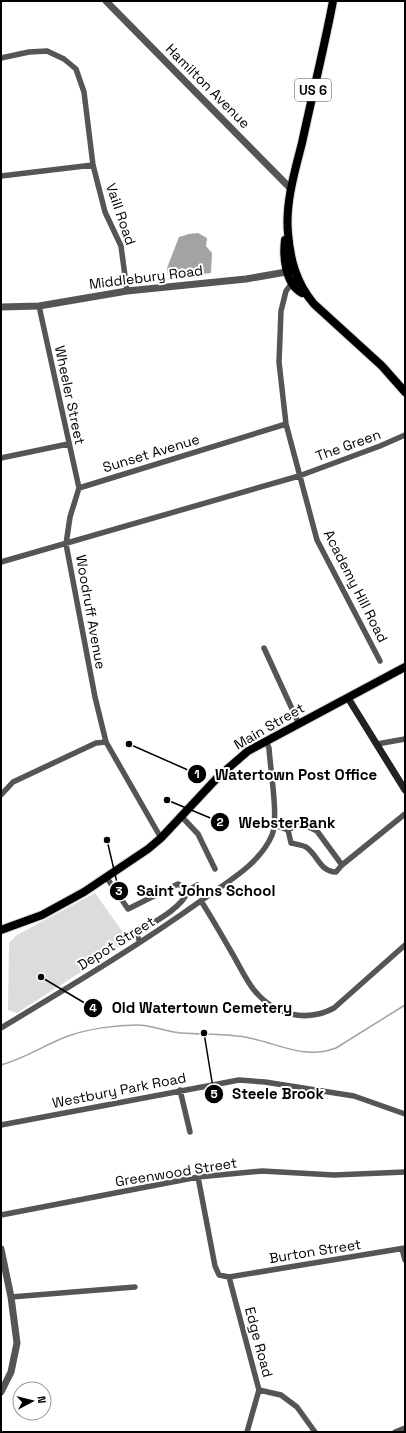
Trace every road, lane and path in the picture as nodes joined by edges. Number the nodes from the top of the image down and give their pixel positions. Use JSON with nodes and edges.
{"nodes":[{"id":1,"x":106,"y":1,"type":"edge"},
{"id":2,"x":333,"y":1,"type":"edge"},
{"id":3,"x":1,"y":58,"type":"edge"},
{"id":4,"x":93,"y":165,"type":"junction"},
{"id":5,"x":1,"y":176,"type":"edge"},
{"id":6,"x":291,"y":189,"type":"junction"},
{"id":7,"x":291,"y":272,"type":"junction"},
{"id":8,"x":292,"y":283,"type":"junction"},
{"id":9,"x":127,"y":291,"type":"junction"},
{"id":10,"x":304,"y":294,"type":"junction"},
{"id":11,"x":39,"y":306,"type":"junction"},
{"id":12,"x":1,"y":307,"type":"edge"},
{"id":13,"x":405,"y":392,"type":"edge"},
{"id":14,"x":286,"y":424,"type":"junction"},
{"id":15,"x":405,"y":435,"type":"edge"},
{"id":16,"x":68,"y":444,"type":"junction"},
{"id":17,"x":1,"y":458,"type":"edge"},
{"id":18,"x":299,"y":476,"type":"junction"},
{"id":19,"x":79,"y":488,"type":"junction"},
{"id":20,"x":66,"y":544,"type":"junction"},
{"id":21,"x":1,"y":562,"type":"edge"},
{"id":22,"x":264,"y":648,"type":"dead end"},
{"id":23,"x":380,"y":661,"type":"dead end"},
{"id":24,"x":405,"y":667,"type":"edge"},
{"id":25,"x":348,"y":698,"type":"junction"},
{"id":26,"x":299,"y":724,"type":"junction"},
{"id":27,"x":405,"y":739,"type":"edge"},
{"id":28,"x":266,"y":741,"type":"junction"},
{"id":29,"x":106,"y":742,"type":"junction"},
{"id":30,"x":377,"y":744,"type":"junction"},
{"id":31,"x":405,"y":790,"type":"edge"},
{"id":32,"x":1,"y":795,"type":"edge"},
{"id":33,"x":405,"y":814,"type":"edge"},
{"id":34,"x":182,"y":817,"type":"junction"},
{"id":35,"x":274,"y":825,"type":"junction"},
{"id":36,"x":288,"y":830,"type":"junction"},
{"id":37,"x":161,"y":838,"type":"junction"},
{"id":38,"x":342,"y":865,"type":"junction"},
{"id":39,"x":215,"y":869,"type":"dead end"},
{"id":40,"x":106,"y":878,"type":"junction"},
{"id":41,"x":197,"y":885,"type":"dead end"},
{"id":42,"x":189,"y":890,"type":"junction"},
{"id":43,"x":201,"y":900,"type":"junction"},
{"id":44,"x":1,"y":930,"type":"edge"},
{"id":45,"x":140,"y":942,"type":"junction"},
{"id":46,"x":405,"y":945,"type":"edge"},
{"id":47,"x":1,"y":1028,"type":"edge"},
{"id":48,"x":180,"y":1090,"type":"junction"},
{"id":49,"x":405,"y":1114,"type":"edge"},
{"id":50,"x":1,"y":1125,"type":"edge"},
{"id":51,"x":190,"y":1132,"type":"dead end"},
{"id":52,"x":405,"y":1172,"type":"edge"},
{"id":53,"x":198,"y":1178,"type":"junction"},
{"id":54,"x":1,"y":1215,"type":"edge"},
{"id":55,"x":1,"y":1249,"type":"edge"},
{"id":56,"x":403,"y":1249,"type":"edge"},
{"id":57,"x":405,"y":1260,"type":"edge"},
{"id":58,"x":229,"y":1277,"type":"junction"},
{"id":59,"x":135,"y":1287,"type":"dead end"},
{"id":60,"x":11,"y":1297,"type":"junction"},
{"id":61,"x":259,"y":1390,"type":"junction"},
{"id":62,"x":1,"y":1392,"type":"edge"},
{"id":63,"x":405,"y":1428,"type":"edge"},
{"id":64,"x":247,"y":1432,"type":"edge"},
{"id":65,"x":315,"y":1432,"type":"edge"},
{"id":66,"x":395,"y":1432,"type":"edge"}],
"edges":[{"from":1,"to":6,"type":"street","name":"Hamilton Avenue"},
{"from":2,"to":6,"type":"main road","number":"US 6"},
{"from":3,"to":4,"type":"street","name":"Vaill Road"},
{"from":4,"to":5,"type":"street"},
{"from":4,"to":9,"type":"street","name":"Vaill Road"},
{"from":6,"to":7,"type":"main road","number":"US 6"},
{"from":7,"to":8,"type":"main road","number":"US 6"},
{"from":7,"to":9,"type":"street","name":"Middlebury Road"},
{"from":7,"to":10,"type":"main road","number":"US 6"},
{"from":8,"to":10,"type":"main road","number":"US 6"},
{"from":8,"to":14,"type":"street","name":"Academy Hill Road"},
{"from":9,"to":11,"type":"street","name":"Middlebury Road"},
{"from":10,"to":13,"type":"main road","number":"US 6"},
{"from":11,"to":12,"type":"street","name":"Middlebury Road"},
{"from":11,"to":16,"type":"street","name":"Wheeler Street"},
{"from":14,"to":18,"type":"street","name":"Academy Hill Road"},
{"from":14,"to":19,"type":"street","name":"Sunset Avenue"},
{"from":15,"to":18,"type":"street","name":"The Green"},
{"from":16,"to":17,"type":"street"},
{"from":16,"to":19,"type":"street","name":"Wheeler Street"},
{"from":18,"to":20,"type":"street","name":"Woodruff Avenue"},
{"from":18,"to":23,"type":"street","name":"Academy Hill Road"},
{"from":19,"to":20,"type":"street"},
{"from":20,"to":21,"type":"street"},
{"from":20,"to":29,"type":"street","name":"Woodruff Avenue"},
{"from":22,"to":26,"type":"street"},
{"from":24,"to":25,"type":"main road","name":"Main Street"},
{"from":25,"to":26,"type":"main road","name":"Main Street"},
{"from":25,"to":30,"type":"main road"},
{"from":26,"to":28,"type":"main road","name":"Main Street"},
{"from":27,"to":30,"type":"street"},
{"from":28,"to":34,"type":"main road","name":"Main Street"},
{"from":28,"to":35,"type":"street","name":"Depot Street"},
{"from":29,"to":32,"type":"street"},
{"from":29,"to":37,"type":"street","name":"Woodruff Avenue"},
{"from":30,"to":31,"type":"main road"},
{"from":33,"to":38,"type":"street"},
{"from":34,"to":37,"type":"main road","name":"Main Street"},
{"from":34,"to":39,"type":"street"},
{"from":35,"to":36,"type":"street"},
{"from":35,"to":43,"type":"street","name":"Depot Street"},
{"from":36,"to":38,"type":"street"},
{"from":36,"to":38,"type":"street"},
{"from":37,"to":40,"type":"main road","name":"Main Street"},
{"from":40,"to":42,"type":"street"},
{"from":40,"to":44,"type":"main road","name":"Main Street"},
{"from":41,"to":42,"type":"street"},
{"from":42,"to":45,"type":"street"},
{"from":43,"to":45,"type":"street","name":"Depot Street"},
{"from":43,"to":46,"type":"street"},
{"from":45,"to":47,"type":"street","name":"Depot Street"},
{"from":48,"to":49,"type":"street","name":"Westbury Park Road"},
{"from":48,"to":50,"type":"street","name":"Westbury Park Road"},
{"from":48,"to":51,"type":"street"},
{"from":52,"to":53,"type":"street","name":"Greenwood Street"},
{"from":53,"to":54,"type":"street","name":"Greenwood Street"},
{"from":53,"to":58,"type":"street"},
{"from":55,"to":60,"type":"street"},
{"from":56,"to":57,"type":"street"},
{"from":56,"to":58,"type":"street","name":"Burton Street"},
{"from":58,"to":61,"type":"street","name":"Edge Road"},
{"from":59,"to":60,"type":"street"},
{"from":60,"to":62,"type":"street"},
{"from":61,"to":64,"type":"street"},
{"from":61,"to":65,"type":"street","name":"Edge Road"},
{"from":63,"to":66,"type":"street"}]}
